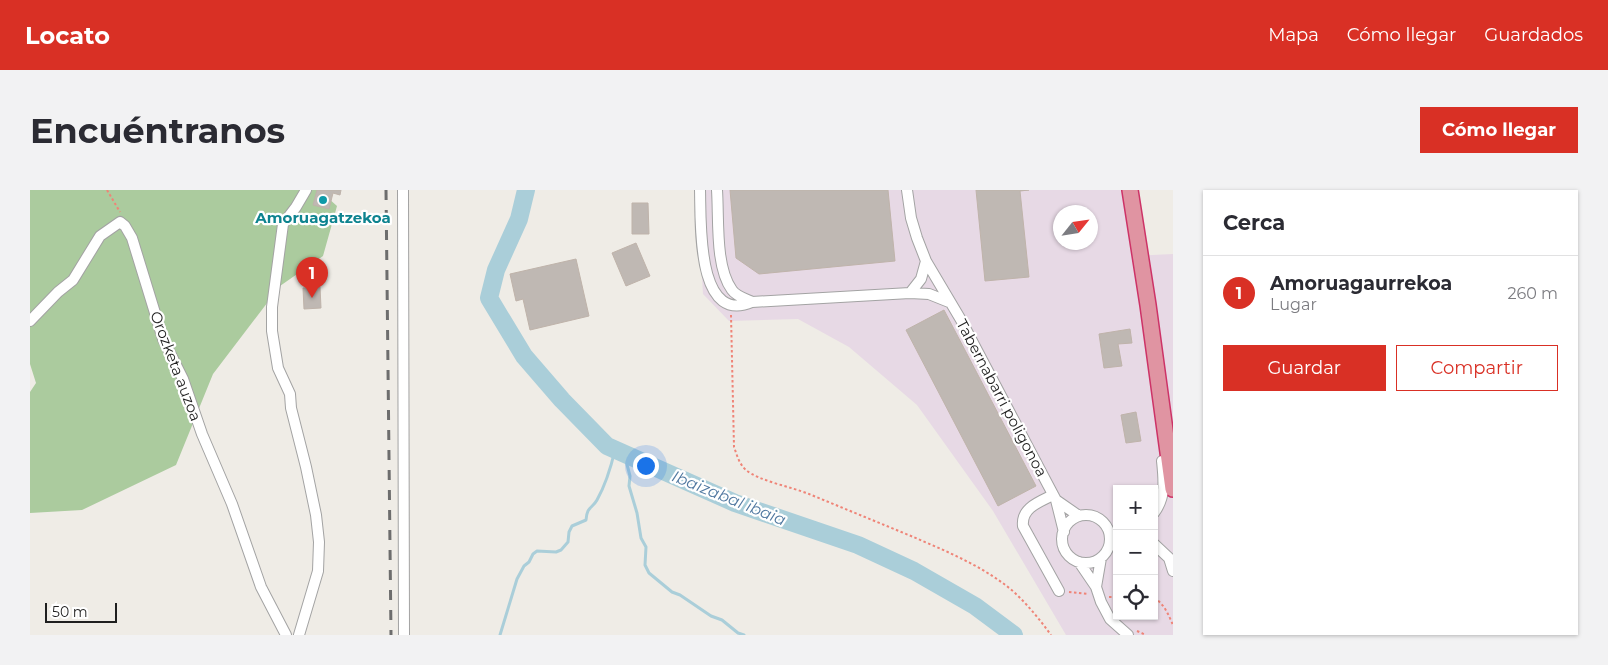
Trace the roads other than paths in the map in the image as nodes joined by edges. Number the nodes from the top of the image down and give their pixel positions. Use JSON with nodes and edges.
{"nodes":[{"id":1,"x":306,"y":190,"type":"edge"},
{"id":2,"x":403,"y":190,"type":"edge"},
{"id":3,"x":700,"y":190,"type":"edge"},
{"id":4,"x":717,"y":190,"type":"edge"},
{"id":5,"x":907,"y":190,"type":"edge"},
{"id":6,"x":1130,"y":190,"type":"edge"},
{"id":7,"x":926,"y":261,"type":"junction"},
{"id":8,"x":910,"y":293,"type":"junction"},
{"id":9,"x":752,"y":302,"type":"junction"},
{"id":10,"x":949,"y":302,"type":"junction"},
{"id":11,"x":30,"y":321,"type":"edge"},
{"id":12,"x":1155,"y":358,"type":"junction"},
{"id":13,"x":1167,"y":448,"type":"junction"},
{"id":14,"x":1173,"y":464,"type":"edge"},
{"id":15,"x":1173,"y":490,"type":"edge"},
{"id":16,"x":1054,"y":498,"type":"junction"},
{"id":17,"x":1158,"y":507,"type":"edge"},
{"id":18,"x":1079,"y":516,"type":"junction"},
{"id":19,"x":1112,"y":527,"type":"edge"},
{"id":20,"x":1064,"y":532,"type":"junction"},
{"id":21,"x":1113,"y":540,"type":"edge"},
{"id":22,"x":1158,"y":548,"type":"edge"},
{"id":23,"x":1101,"y":558,"type":"junction"},
{"id":24,"x":1079,"y":562,"type":"junction"},
{"id":25,"x":1173,"y":571,"type":"edge"},
{"id":26,"x":1096,"y":587,"type":"junction"},
{"id":27,"x":1064,"y":591,"type":"road end"},
{"id":28,"x":286,"y":635,"type":"edge"},
{"id":29,"x":299,"y":635,"type":"edge"},
{"id":30,"x":404,"y":635,"type":"edge"},
{"id":31,"x":1128,"y":635,"type":"edge"}],
"edges":[{"from":1,"to":29,"type":"street"},
{"from":2,"to":30,"type":"street"},
{"from":3,"to":9,"type":"street","name":"Tabernabarri poligonoa"},
{"from":4,"to":9,"type":"street"},
{"from":5,"to":7,"type":"street","name":"Tabernabarri poligonoa"},
{"from":6,"to":12,"type":"highway"},
{"from":7,"to":8,"type":"street"},
{"from":7,"to":10,"type":"street","name":"Tabernabarri poligonoa"},
{"from":8,"to":9,"type":"street","name":"Tabernabarri poligonoa"},
{"from":8,"to":10,"type":"street","name":"Tabernabarri poligonoa"},
{"from":10,"to":16,"type":"street","name":"Tabernabarri poligonoa"},
{"from":11,"to":28,"type":"street","name":"Orozketa auzoa"},
{"from":12,"to":13,"type":"highway"},
{"from":12,"to":17,"type":"street"},
{"from":13,"to":14,"type":"street"},
{"from":13,"to":15,"type":"highway"},
{"from":16,"to":18,"type":"street"},
{"from":16,"to":20,"type":"street"},
{"from":16,"to":27,"type":"street"},
{"from":18,"to":19,"type":"street"},
{"from":18,"to":20,"type":"street"},
{"from":19,"to":21,"type":"street"},
{"from":20,"to":24,"type":"street"},
{"from":21,"to":23,"type":"street"},
{"from":22,"to":25,"type":"street"},
{"from":23,"to":24,"type":"street"},
{"from":23,"to":26,"type":"street"},
{"from":24,"to":26,"type":"street"},
{"from":26,"to":31,"type":"street"}]}
